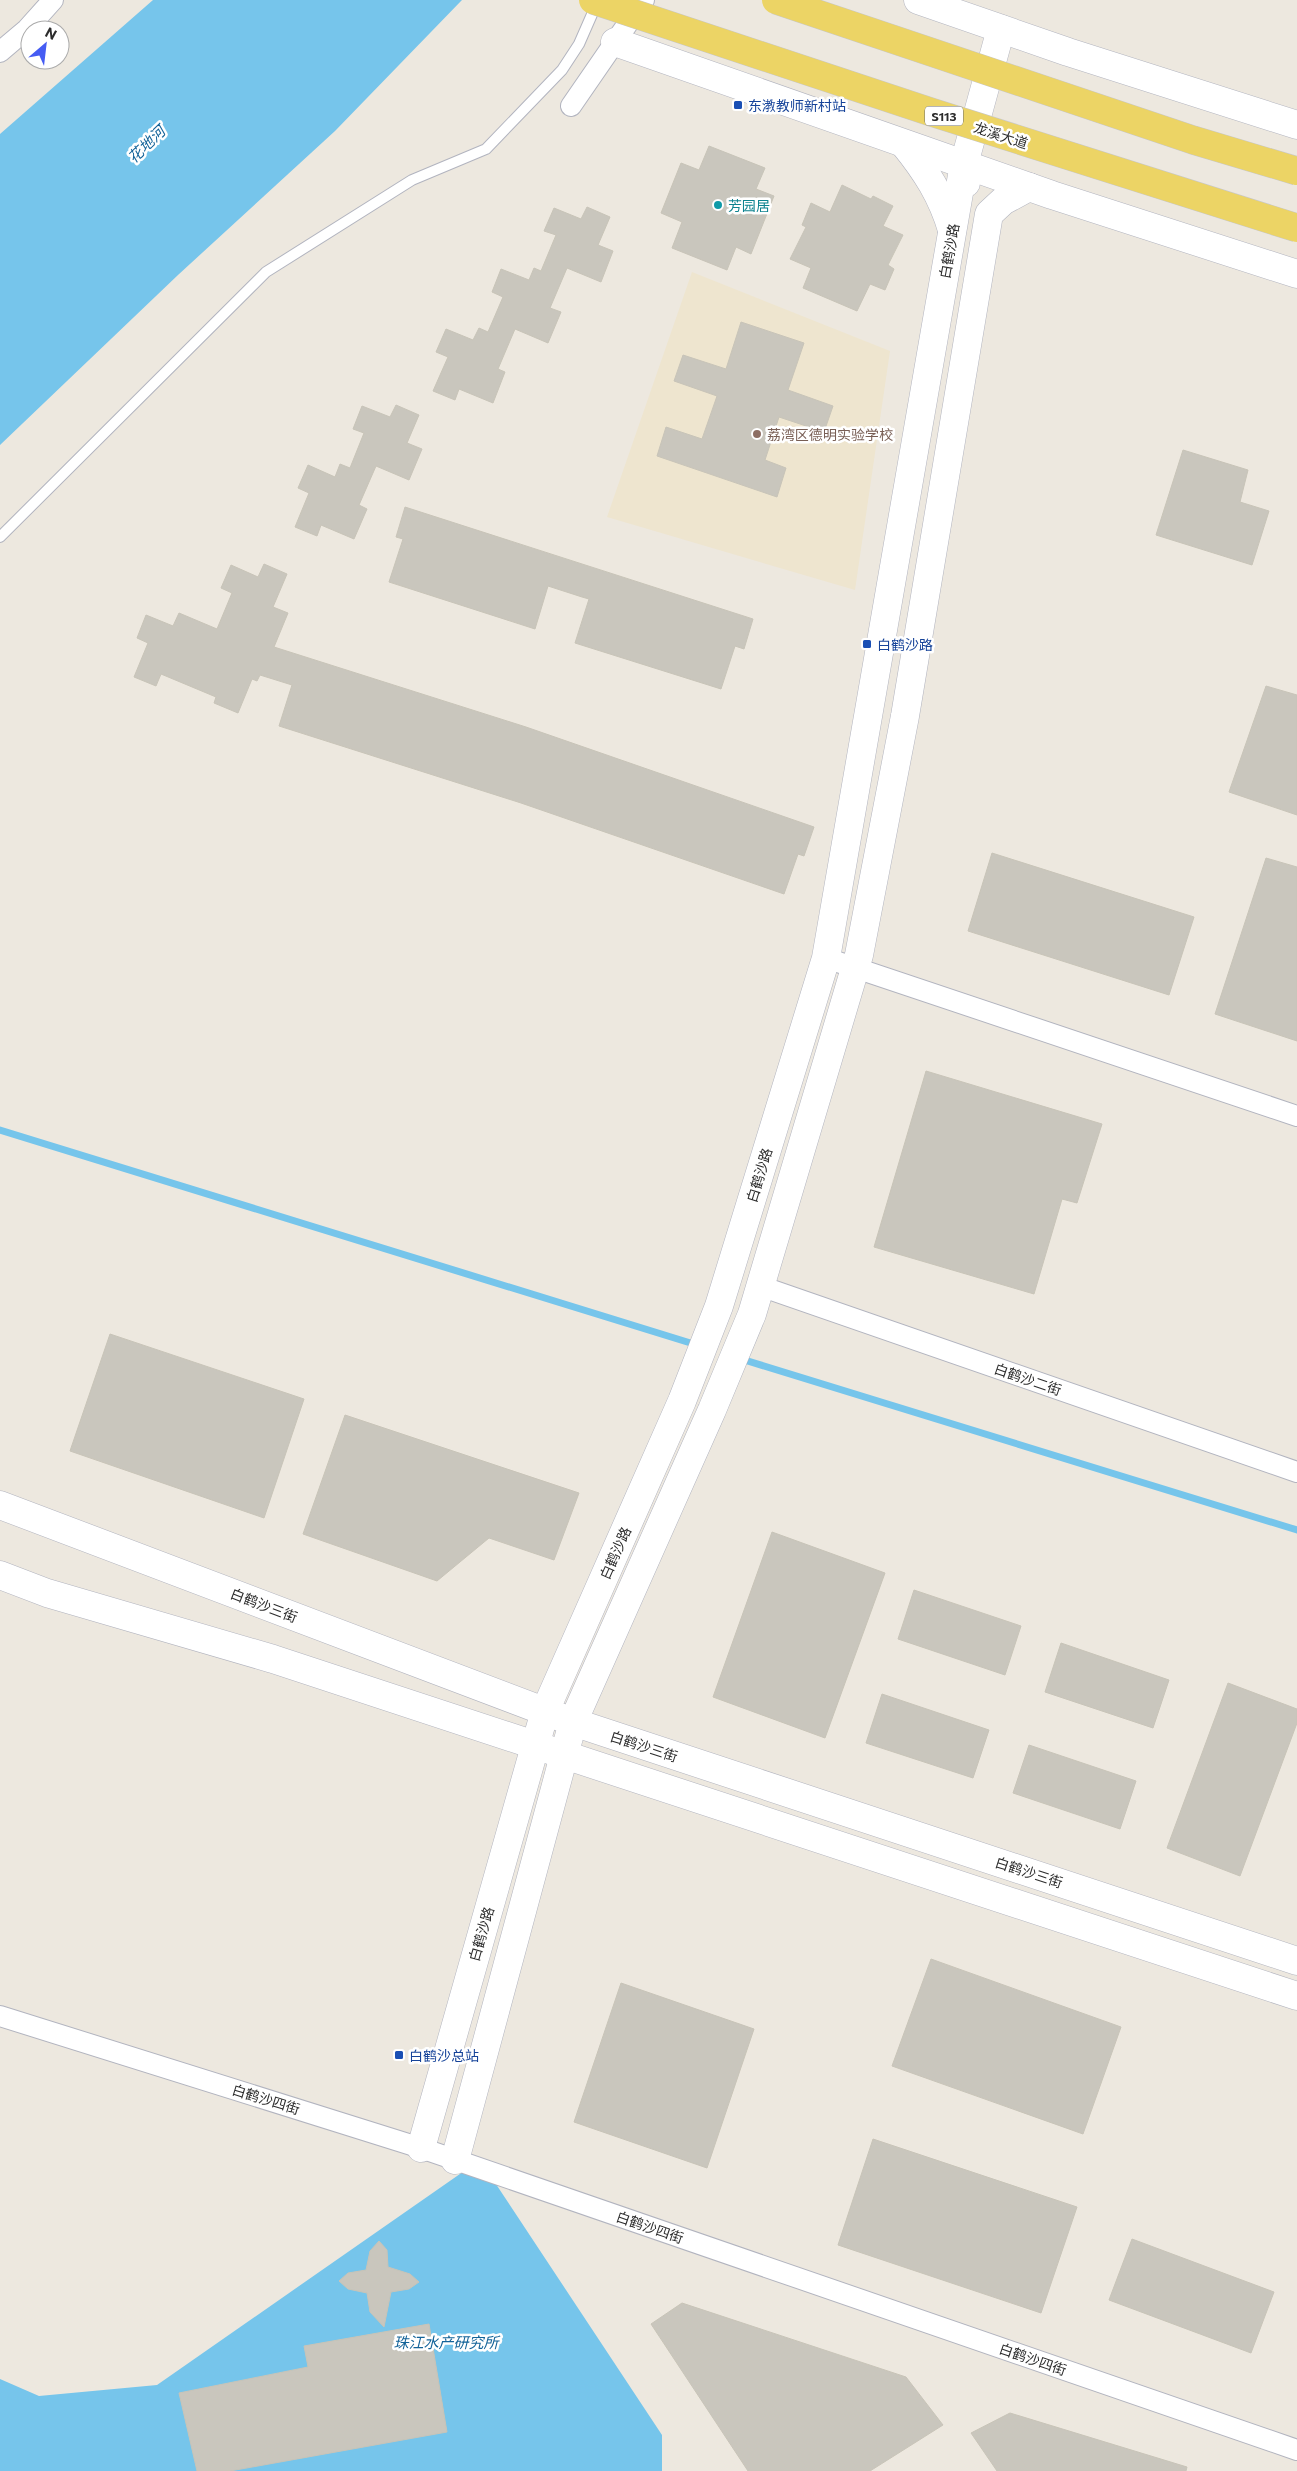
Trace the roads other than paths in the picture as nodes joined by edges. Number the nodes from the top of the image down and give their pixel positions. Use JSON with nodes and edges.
{"nodes":[{"id":1,"x":53,"y":0,"type":"edge"},
{"id":2,"x":593,"y":0,"type":"edge"},
{"id":3,"x":598,"y":0,"type":"edge"},
{"id":4,"x":644,"y":0,"type":"edge"},
{"id":5,"x":776,"y":0,"type":"edge"},
{"id":6,"x":918,"y":0,"type":"edge"},
{"id":7,"x":1001,"y":29,"type":"junction"},
{"id":8,"x":614,"y":42,"type":"junction"},
{"id":9,"x":0,"y":52,"type":"edge"},
{"id":10,"x":571,"y":106,"type":"dead end"},
{"id":11,"x":1297,"y":126,"type":"edge"},
{"id":12,"x":904,"y":144,"type":"junction"},
{"id":13,"x":964,"y":164,"type":"junction"},
{"id":14,"x":1297,"y":172,"type":"edge"},
{"id":15,"x":1029,"y":187,"type":"junction"},
{"id":16,"x":1297,"y":228,"type":"edge"},
{"id":17,"x":952,"y":232,"type":"junction"},
{"id":18,"x":979,"y":269,"type":"junction"},
{"id":19,"x":1297,"y":274,"type":"edge"},
{"id":20,"x":0,"y":537,"type":"edge"},
{"id":21,"x":826,"y":958,"type":"junction"},
{"id":22,"x":855,"y":968,"type":"junction"},
{"id":23,"x":1297,"y":1116,"type":"edge"},
{"id":24,"x":760,"y":1286,"type":"junction"},
{"id":25,"x":1297,"y":1472,"type":"edge"},
{"id":26,"x":0,"y":1505,"type":"edge"},
{"id":27,"x":0,"y":1575,"type":"edge"},
{"id":28,"x":545,"y":1711,"type":"junction"},
{"id":29,"x":573,"y":1722,"type":"junction"},
{"id":30,"x":535,"y":1744,"type":"junction"},
{"id":31,"x":564,"y":1755,"type":"junction"},
{"id":32,"x":1297,"y":1961,"type":"edge"},
{"id":33,"x":1297,"y":1996,"type":"edge"},
{"id":34,"x":0,"y":2016,"type":"edge"},
{"id":35,"x":420,"y":2148,"type":"junction"},
{"id":36,"x":455,"y":2160,"type":"junction"},
{"id":37,"x":1297,"y":2450,"type":"edge"}],
"edges":[{"from":1,"to":9,"type":"street"},
{"from":2,"to":16,"type":"main road","name":"龙溪大道","number":"S113","bridge":true},
{"from":3,"to":20,"type":"lane"},
{"from":4,"to":8,"type":"street"},
{"from":5,"to":14,"type":"main road","bridge":true},
{"from":6,"to":7,"type":"street"},
{"from":7,"to":11,"type":"street"},
{"from":7,"to":13,"type":"street","name":"白鹤沙路"},
{"from":8,"to":10,"type":"street"},
{"from":8,"to":12,"type":"street"},
{"from":12,"to":13,"type":"street"},
{"from":12,"to":17,"type":"street"},
{"from":13,"to":15,"type":"street"},
{"from":13,"to":17,"type":"street","name":"白鹤沙路"},
{"from":13,"to":18,"type":"street"},
{"from":15,"to":18,"type":"street"},
{"from":15,"to":19,"type":"street"},
{"from":17,"to":21,"type":"street","name":"白鹤沙路"},
{"from":18,"to":22,"type":"street"},
{"from":21,"to":22,"type":"street"},
{"from":21,"to":28,"type":"street","name":"白鹤沙路"},
{"from":22,"to":23,"type":"street"},
{"from":22,"to":24,"type":"street"},
{"from":24,"to":25,"type":"street","name":"白鹤沙二街"},
{"from":24,"to":29,"type":"street"},
{"from":26,"to":28,"type":"street","name":"白鹤沙三街"},
{"from":27,"to":30,"type":"street"},
{"from":28,"to":29,"type":"street","name":"白鹤沙三街"},
{"from":28,"to":30,"type":"street","name":"白鹤沙路"},
{"from":29,"to":31,"type":"street"},
{"from":29,"to":32,"type":"street","name":"白鹤沙三街"},
{"from":30,"to":31,"type":"street"},
{"from":30,"to":35,"type":"street","name":"白鹤沙路"},
{"from":31,"to":33,"type":"street"},
{"from":31,"to":36,"type":"street"},
{"from":34,"to":35,"type":"street","name":"白鹤沙四街"},
{"from":35,"to":36,"type":"street","name":"白鹤沙四街"},
{"from":36,"to":37,"type":"street","name":"白鹤沙四街"}]}
